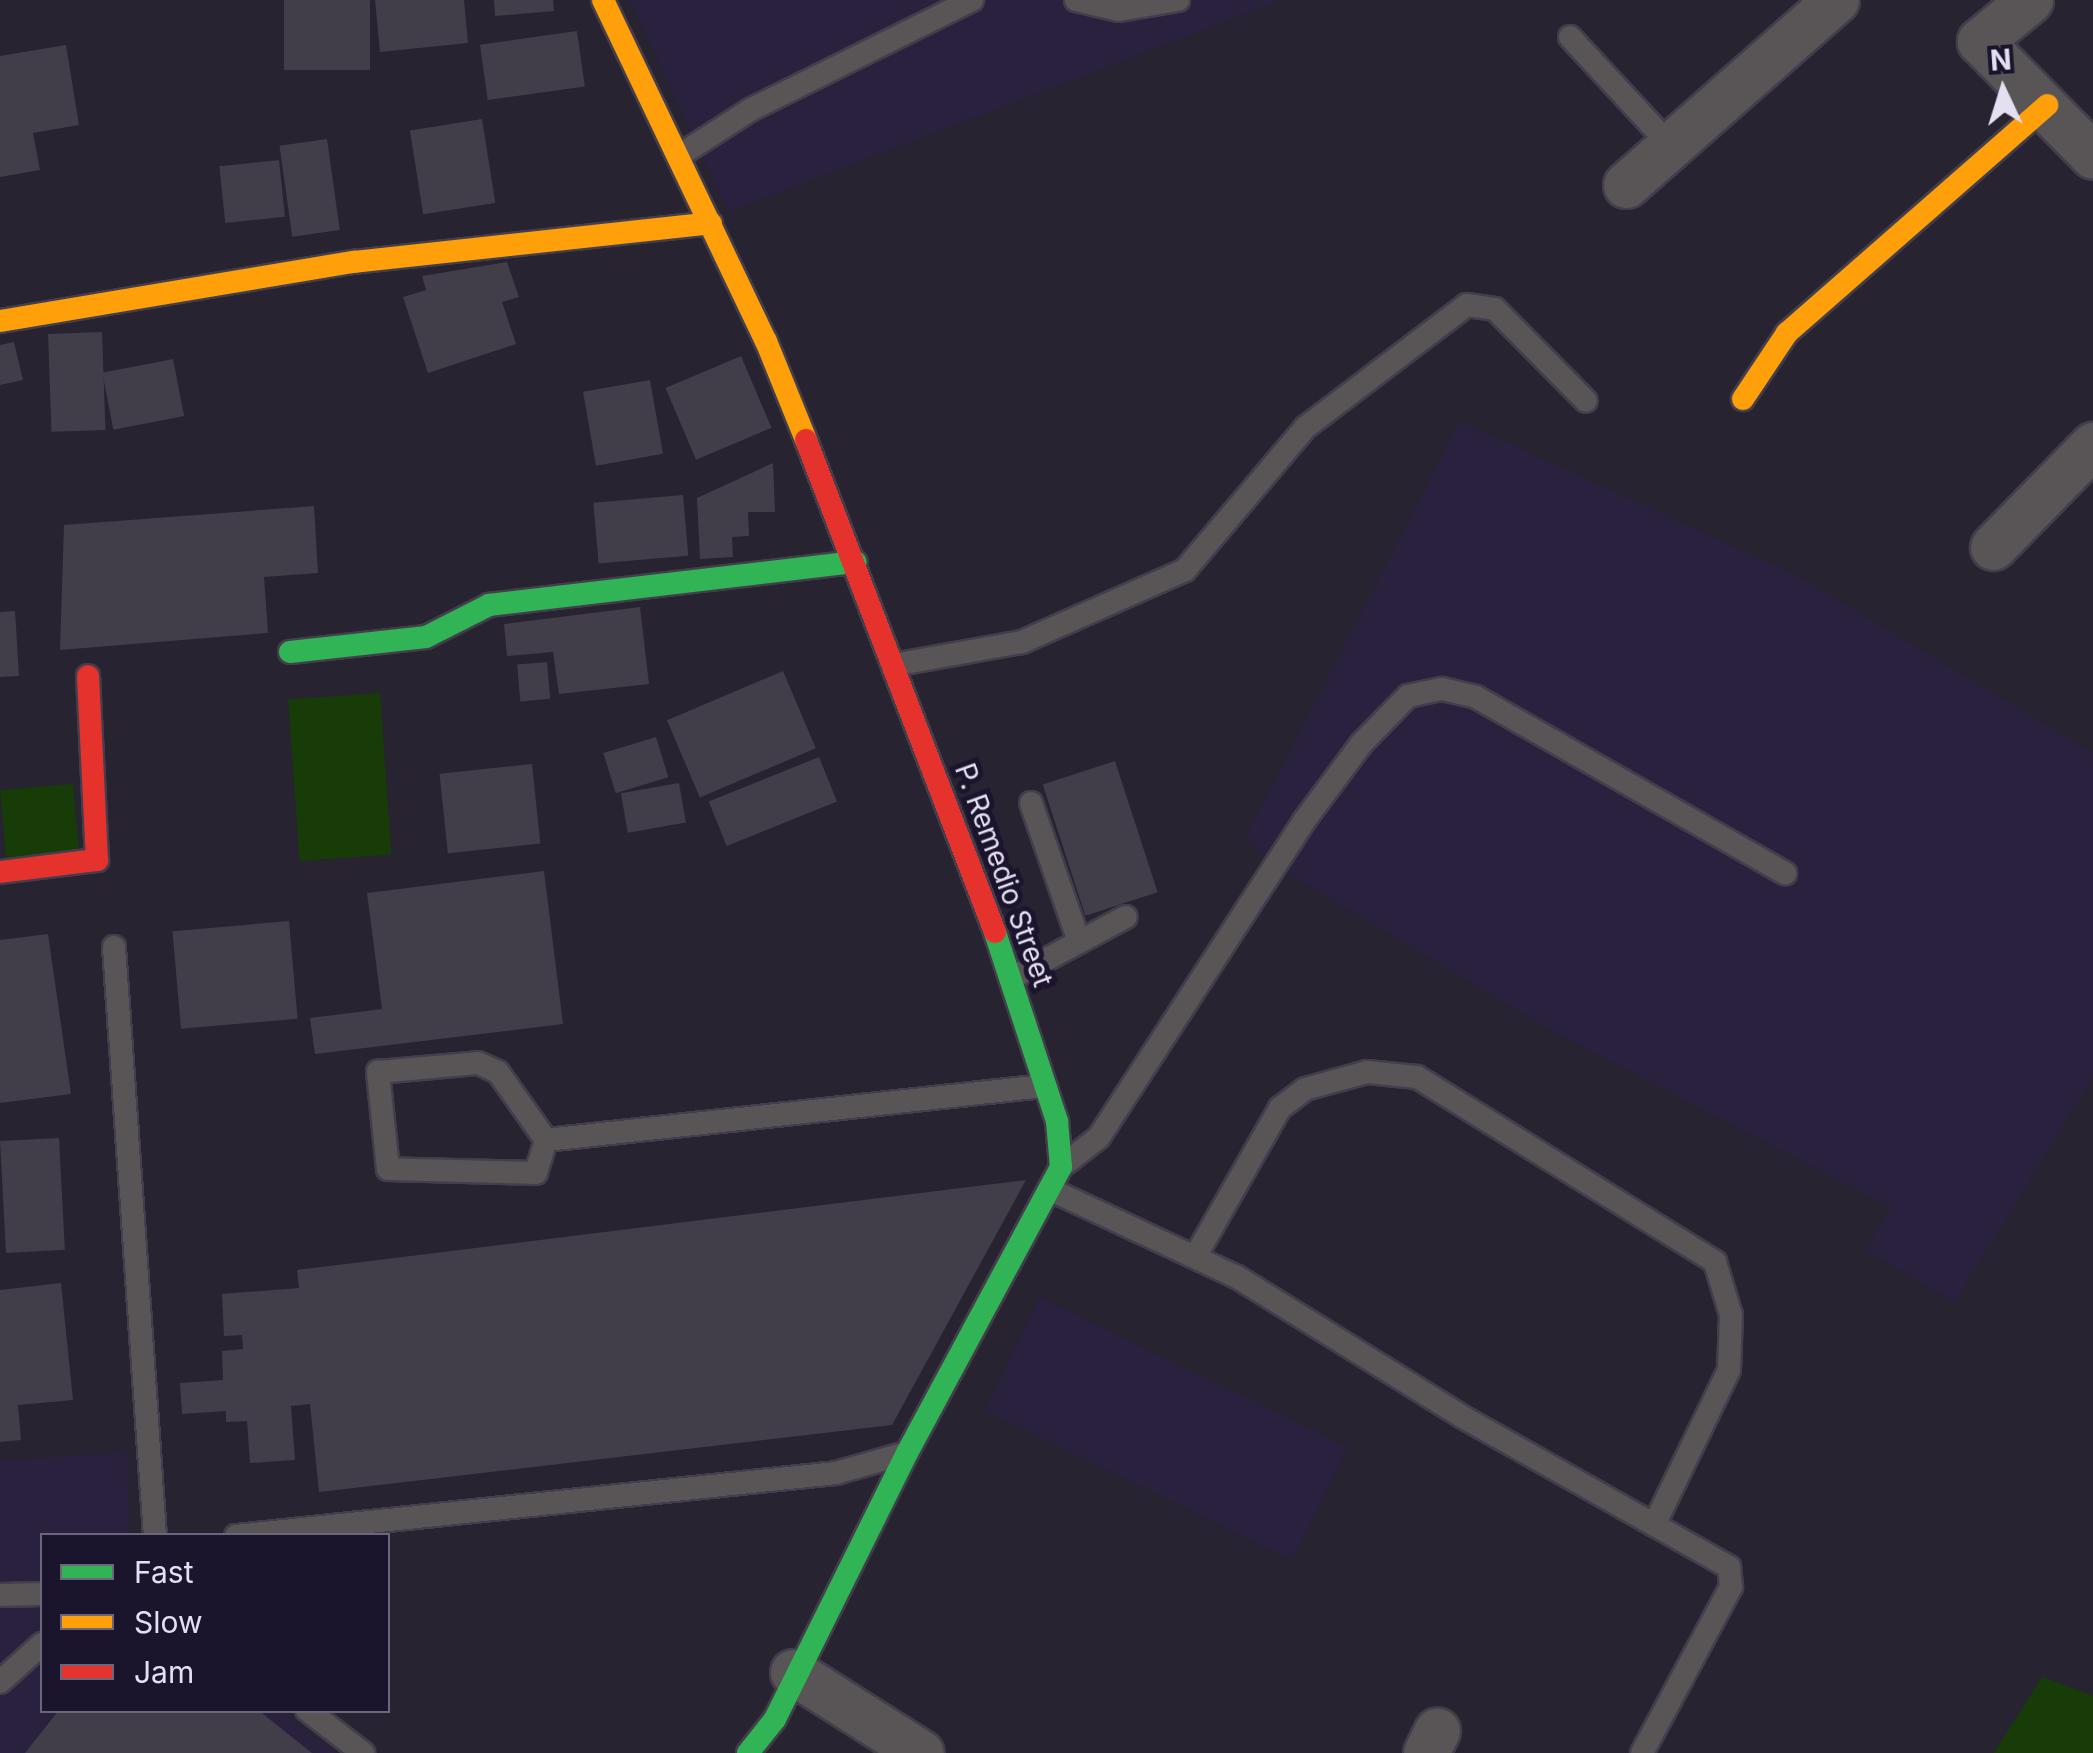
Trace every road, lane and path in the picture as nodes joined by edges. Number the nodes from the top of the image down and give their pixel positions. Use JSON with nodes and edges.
{"nodes":[{"id":1,"x":603,"y":0,"type":"edge"},
{"id":2,"x":972,"y":0,"type":"edge"},
{"id":3,"x":1076,"y":0,"type":"edge"},
{"id":4,"x":1178,"y":0,"type":"edge"},
{"id":5,"x":1836,"y":0,"type":"edge"},
{"id":6,"x":2030,"y":0,"type":"edge"},
{"id":7,"x":1570,"y":36,"type":"dead end"},
{"id":8,"x":2047,"y":106,"type":"junction"},
{"id":9,"x":1669,"y":144,"type":"junction"},
{"id":10,"x":680,"y":155,"type":"junction"},
{"id":11,"x":2093,"y":156,"type":"edge"},
{"id":12,"x":1626,"y":185,"type":"dead end"},
{"id":13,"x":711,"y":224,"type":"junction"},
{"id":14,"x":0,"y":320,"type":"edge"},
{"id":15,"x":1743,"y":399,"type":"dead end"},
{"id":16,"x":1586,"y":400,"type":"dead end"},
{"id":17,"x":2093,"y":445,"type":"edge"},
{"id":18,"x":1993,"y":547,"type":"dead end"},
{"id":19,"x":855,"y":562,"type":"junction"},
{"id":20,"x":290,"y":652,"type":"dead end"},
{"id":21,"x":894,"y":664,"type":"junction"},
{"id":22,"x":88,"y":676,"type":"dead end"},
{"id":23,"x":1031,"y":803,"type":"dead end"},
{"id":24,"x":0,"y":872,"type":"edge"},
{"id":25,"x":1785,"y":873,"type":"dead end"},
{"id":26,"x":1126,"y":917,"type":"dead end"},
{"id":27,"x":1079,"y":942,"type":"junction"},
{"id":28,"x":114,"y":947,"type":"dead end"},
{"id":29,"x":1012,"y":978,"type":"junction"},
{"id":30,"x":1044,"y":1086,"type":"junction"},
{"id":31,"x":546,"y":1140,"type":"junction"},
{"id":32,"x":1061,"y":1167,"type":"junction"},
{"id":33,"x":1049,"y":1189,"type":"junction"},
{"id":34,"x":1195,"y":1258,"type":"junction"},
{"id":35,"x":907,"y":1453,"type":"junction"},
{"id":36,"x":1654,"y":1525,"type":"junction"},
{"id":37,"x":155,"y":1533,"type":"edge"},
{"id":38,"x":265,"y":1533,"type":"edge"},
{"id":39,"x":40,"y":1594,"type":"edge"},
{"id":40,"x":0,"y":1595,"type":"edge"},
{"id":41,"x":40,"y":1646,"type":"edge"},
{"id":42,"x":793,"y":1672,"type":"junction"},
{"id":43,"x":0,"y":1682,"type":"edge"},
{"id":44,"x":311,"y":1713,"type":"edge"},
{"id":45,"x":363,"y":1753,"type":"edge"},
{"id":46,"x":748,"y":1753,"type":"edge"},
{"id":47,"x":921,"y":1753,"type":"edge"},
{"id":48,"x":1642,"y":1753,"type":"edge"}],
"edges":[{"from":1,"to":10,"type":"street","name":"P. Remedio Street"},
{"from":2,"to":10,"type":"lane"},
{"from":3,"to":4,"type":"lane"},
{"from":5,"to":9,"type":"street"},
{"from":6,"to":8,"type":"street"},
{"from":7,"to":9,"type":"lane"},
{"from":8,"to":11,"type":"street"},
{"from":8,"to":15,"type":"street"},
{"from":9,"to":12,"type":"street"},
{"from":10,"to":13,"type":"street","name":"P. Remedio Street"},
{"from":13,"to":14,"type":"street"},
{"from":13,"to":19,"type":"street","name":"P. Remedio Street"},
{"from":16,"to":21,"type":"lane"},
{"from":17,"to":18,"type":"street"},
{"from":19,"to":20,"type":"street"},
{"from":19,"to":21,"type":"street","name":"P. Remedio Street"},
{"from":21,"to":29,"type":"street","name":"P. Remedio Street"},
{"from":22,"to":24,"type":"street"},
{"from":23,"to":27,"type":"lane"},
{"from":25,"to":32,"type":"lane"},
{"from":26,"to":27,"type":"lane"},
{"from":27,"to":29,"type":"lane"},
{"from":28,"to":37,"type":"lane"},
{"from":29,"to":30,"type":"street","name":"P. Remedio Street"},
{"from":30,"to":31,"type":"lane"},
{"from":30,"to":32,"type":"street","name":"P. Remedio Street"},
{"from":31,"to":31,"type":"lane"},
{"from":32,"to":33,"type":"street"},
{"from":33,"to":34,"type":"lane"},
{"from":33,"to":35,"type":"street"},
{"from":34,"to":36,"type":"lane"},
{"from":34,"to":36,"type":"lane"},
{"from":35,"to":38,"type":"lane"},
{"from":35,"to":42,"type":"street"},
{"from":36,"to":48,"type":"lane"},
{"from":39,"to":40,"type":"lane"},
{"from":41,"to":43,"type":"lane"},
{"from":42,"to":46,"type":"street"},
{"from":42,"to":47,"type":"street"},
{"from":44,"to":45,"type":"lane"}]}
